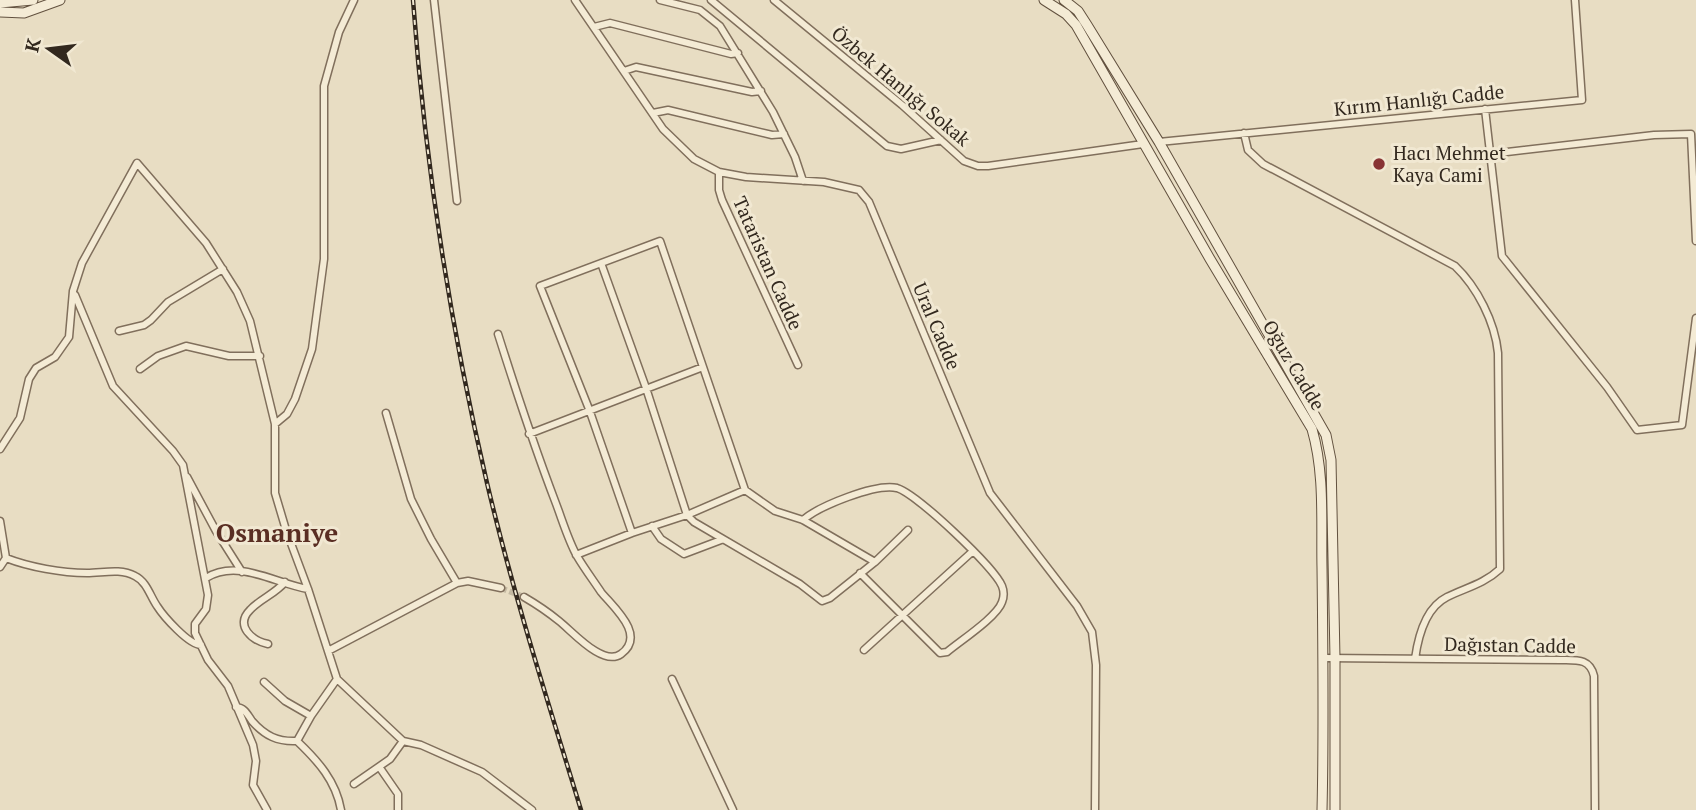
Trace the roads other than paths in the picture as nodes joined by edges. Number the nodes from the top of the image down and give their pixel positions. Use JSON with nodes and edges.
{"nodes":[{"id":1,"x":33,"y":0,"type":"edge"},
{"id":2,"x":60,"y":0,"type":"edge"},
{"id":3,"x":354,"y":0,"type":"edge"},
{"id":4,"x":433,"y":0,"type":"edge"},
{"id":5,"x":575,"y":0,"type":"edge"},
{"id":6,"x":660,"y":0,"type":"edge"},
{"id":7,"x":711,"y":0,"type":"edge"},
{"id":8,"x":774,"y":0,"type":"edge"},
{"id":9,"x":1044,"y":0,"type":"edge"},
{"id":10,"x":1064,"y":0,"type":"edge"},
{"id":11,"x":1575,"y":0,"type":"edge"},
{"id":12,"x":0,"y":3,"type":"edge"},
{"id":13,"x":0,"y":12,"type":"edge"},
{"id":14,"x":594,"y":27,"type":"junction"},
{"id":15,"x":738,"y":53,"type":"junction"},
{"id":16,"x":624,"y":71,"type":"junction"},
{"id":17,"x":761,"y":91,"type":"junction"},
{"id":18,"x":1485,"y":109,"type":"junction"},
{"id":19,"x":653,"y":113,"type":"junction"},
{"id":20,"x":1244,"y":133,"type":"junction"},
{"id":21,"x":784,"y":134,"type":"junction"},
{"id":22,"x":941,"y":140,"type":"junction"},
{"id":23,"x":1158,"y":142,"type":"junction"},
{"id":24,"x":1143,"y":144,"type":"junction"},
{"id":25,"x":1490,"y":154,"type":"junction"},
{"id":26,"x":719,"y":172,"type":"junction"},
{"id":27,"x":803,"y":181,"type":"junction"},
{"id":28,"x":457,"y":201,"type":"dead end"},
{"id":29,"x":1696,"y":241,"type":"edge"},
{"id":30,"x":601,"y":263,"type":"junction"},
{"id":31,"x":223,"y":269,"type":"junction"},
{"id":32,"x":73,"y":291,"type":"junction"},
{"id":33,"x":1696,"y":318,"type":"edge"},
{"id":34,"x":118,"y":331,"type":"dead end"},
{"id":35,"x":498,"y":334,"type":"dead end"},
{"id":36,"x":260,"y":356,"type":"junction"},
{"id":37,"x":798,"y":365,"type":"dead end"},
{"id":38,"x":703,"y":367,"type":"junction"},
{"id":39,"x":140,"y":369,"type":"dead end"},
{"id":40,"x":646,"y":388,"type":"junction"},
{"id":41,"x":589,"y":409,"type":"junction"},
{"id":42,"x":386,"y":413,"type":"dead end"},
{"id":43,"x":275,"y":424,"type":"junction"},
{"id":44,"x":529,"y":434,"type":"junction"},
{"id":45,"x":0,"y":449,"type":"edge"},
{"id":46,"x":186,"y":477,"type":"junction"},
{"id":47,"x":745,"y":490,"type":"junction"},
{"id":48,"x":687,"y":515,"type":"junction"},
{"id":49,"x":803,"y":520,"type":"junction"},
{"id":50,"x":0,"y":521,"type":"edge"},
{"id":51,"x":652,"y":526,"type":"junction"},
{"id":52,"x":908,"y":530,"type":"dead end"},
{"id":53,"x":632,"y":533,"type":"junction"},
{"id":54,"x":721,"y":540,"type":"junction"},
{"id":55,"x":973,"y":551,"type":"junction"},
{"id":56,"x":576,"y":555,"type":"junction"},
{"id":57,"x":6,"y":558,"type":"junction"},
{"id":58,"x":875,"y":562,"type":"junction"},
{"id":59,"x":0,"y":567,"type":"edge"},
{"id":60,"x":242,"y":572,"type":"junction"},
{"id":61,"x":860,"y":573,"type":"junction"},
{"id":62,"x":206,"y":578,"type":"junction"},
{"id":63,"x":285,"y":582,"type":"junction"},
{"id":64,"x":457,"y":583,"type":"junction"},
{"id":65,"x":501,"y":588,"type":"tunnel mouth"},
{"id":66,"x":308,"y":589,"type":"junction"},
{"id":67,"x":524,"y":597,"type":"tunnel mouth"},
{"id":68,"x":903,"y":614,"type":"junction"},
{"id":69,"x":268,"y":644,"type":"dead end"},
{"id":70,"x":201,"y":645,"type":"junction"},
{"id":71,"x":864,"y":650,"type":"dead end"},
{"id":72,"x":328,"y":651,"type":"junction"},
{"id":73,"x":1324,"y":658,"type":"junction"},
{"id":74,"x":1335,"y":658,"type":"junction"},
{"id":75,"x":1415,"y":659,"type":"junction"},
{"id":76,"x":337,"y":679,"type":"junction"},
{"id":77,"x":672,"y":679,"type":"dead end"},
{"id":78,"x":264,"y":682,"type":"dead end"},
{"id":79,"x":236,"y":707,"type":"junction"},
{"id":80,"x":311,"y":716,"type":"junction"},
{"id":81,"x":297,"y":741,"type":"junction"},
{"id":82,"x":403,"y":741,"type":"junction"},
{"id":83,"x":380,"y":768,"type":"junction"},
{"id":84,"x":354,"y":784,"type":"dead end"},
{"id":85,"x":267,"y":810,"type":"edge"},
{"id":86,"x":341,"y":810,"type":"edge"},
{"id":87,"x":398,"y":810,"type":"edge"},
{"id":88,"x":532,"y":810,"type":"edge"},
{"id":89,"x":733,"y":810,"type":"edge"},
{"id":90,"x":1095,"y":810,"type":"edge"},
{"id":91,"x":1322,"y":810,"type":"edge"},
{"id":92,"x":1335,"y":810,"type":"edge"},
{"id":93,"x":1595,"y":810,"type":"edge"}],
"edges":[{"from":1,"to":12,"type":"street"},
{"from":2,"to":13,"type":"street"},
{"from":3,"to":43,"type":"street"},
{"from":4,"to":28,"type":"street"},
{"from":5,"to":14,"type":"street","name":"Ural Cadde"},
{"from":6,"to":15,"type":"street"},
{"from":7,"to":22,"type":"street"},
{"from":8,"to":22,"type":"street","name":"Özbek Hanlığı Sokak"},
{"from":9,"to":24,"type":"street","name":"Oğuz Cadde"},
{"from":10,"to":23,"type":"street","name":"Oğuz Cadde"},
{"from":11,"to":18,"type":"street","name":"Kırım Hanlığı Cadde"},
{"from":14,"to":15,"type":"street"},
{"from":14,"to":16,"type":"street","name":"Ural Cadde"},
{"from":15,"to":17,"type":"street"},
{"from":16,"to":17,"type":"street"},
{"from":16,"to":19,"type":"street","name":"Ural Cadde"},
{"from":17,"to":21,"type":"street"},
{"from":18,"to":20,"type":"street","name":"Kırım Hanlığı Cadde"},
{"from":18,"to":25,"type":"street"},
{"from":19,"to":21,"type":"street"},
{"from":19,"to":26,"type":"street","name":"Ural Cadde"},
{"from":20,"to":23,"type":"street","name":"Kırım Hanlığı Cadde"},
{"from":20,"to":75,"type":"street"},
{"from":21,"to":27,"type":"street"},
{"from":22,"to":24,"type":"street","name":"Özbek Hanlığı Sokak"},
{"from":23,"to":24,"type":"street"},
{"from":23,"to":74,"type":"street","name":"Oğuz Cadde"},
{"from":24,"to":73,"type":"street","name":"Oğuz Cadde"},
{"from":25,"to":29,"type":"street"},
{"from":25,"to":33,"type":"street"},
{"from":26,"to":27,"type":"street","name":"Ural Cadde"},
{"from":26,"to":37,"type":"street","name":"Tataristan Cadde"},
{"from":27,"to":90,"type":"street","name":"Ural Cadde"},
{"from":30,"to":38,"type":"street"},
{"from":30,"to":40,"type":"street"},
{"from":30,"to":41,"type":"street"},
{"from":31,"to":32,"type":"street"},
{"from":31,"to":34,"type":"street"},
{"from":31,"to":36,"type":"street"},
{"from":32,"to":45,"type":"street"},
{"from":32,"to":46,"type":"street"},
{"from":35,"to":44,"type":"street"},
{"from":36,"to":39,"type":"street"},
{"from":36,"to":43,"type":"street"},
{"from":38,"to":40,"type":"street"},
{"from":38,"to":47,"type":"street"},
{"from":40,"to":41,"type":"street"},
{"from":40,"to":48,"type":"street"},
{"from":41,"to":44,"type":"street"},
{"from":41,"to":53,"type":"street"},
{"from":42,"to":64,"type":"street"},
{"from":43,"to":66,"type":"street"},
{"from":44,"to":56,"type":"street"},
{"from":46,"to":60,"type":"street"},
{"from":46,"to":62,"type":"street"},
{"from":47,"to":48,"type":"street"},
{"from":47,"to":49,"type":"street"},
{"from":48,"to":51,"type":"street"},
{"from":48,"to":54,"type":"street"},
{"from":49,"to":55,"type":"street"},
{"from":49,"to":58,"type":"street"},
{"from":50,"to":57,"type":"street"},
{"from":51,"to":53,"type":"street"},
{"from":51,"to":54,"type":"street"},
{"from":52,"to":58,"type":"street"},
{"from":53,"to":56,"type":"street"},
{"from":54,"to":61,"type":"street"},
{"from":55,"to":68,"type":"street"},
{"from":55,"to":68,"type":"street"},
{"from":56,"to":67,"type":"street"},
{"from":57,"to":59,"type":"street"},
{"from":57,"to":70,"type":"street"},
{"from":58,"to":61,"type":"street"},
{"from":60,"to":62,"type":"street"},
{"from":60,"to":63,"type":"street"},
{"from":61,"to":68,"type":"street"},
{"from":62,"to":70,"type":"street"},
{"from":63,"to":66,"type":"street"},
{"from":63,"to":69,"type":"street"},
{"from":64,"to":65,"type":"street"},
{"from":64,"to":72,"type":"street"},
{"from":66,"to":72,"type":"street"},
{"from":68,"to":71,"type":"street"},
{"from":70,"to":79,"type":"street"},
{"from":72,"to":76,"type":"street"},
{"from":73,"to":74,"type":"street","name":"Dağıstan Cadde"},
{"from":73,"to":91,"type":"street","name":"Oğuz Cadde"},
{"from":74,"to":75,"type":"street","name":"Dağıstan Cadde"},
{"from":74,"to":92,"type":"street","name":"Oğuz Cadde"},
{"from":75,"to":93,"type":"street","name":"Dağıstan Cadde"},
{"from":76,"to":80,"type":"street"},
{"from":76,"to":82,"type":"street"},
{"from":77,"to":89,"type":"street"},
{"from":78,"to":80,"type":"street"},
{"from":79,"to":81,"type":"street"},
{"from":79,"to":85,"type":"street"},
{"from":80,"to":81,"type":"street"},
{"from":81,"to":86,"type":"street"},
{"from":82,"to":83,"type":"street"},
{"from":82,"to":88,"type":"street"},
{"from":83,"to":84,"type":"street"},
{"from":83,"to":87,"type":"street"}]}
